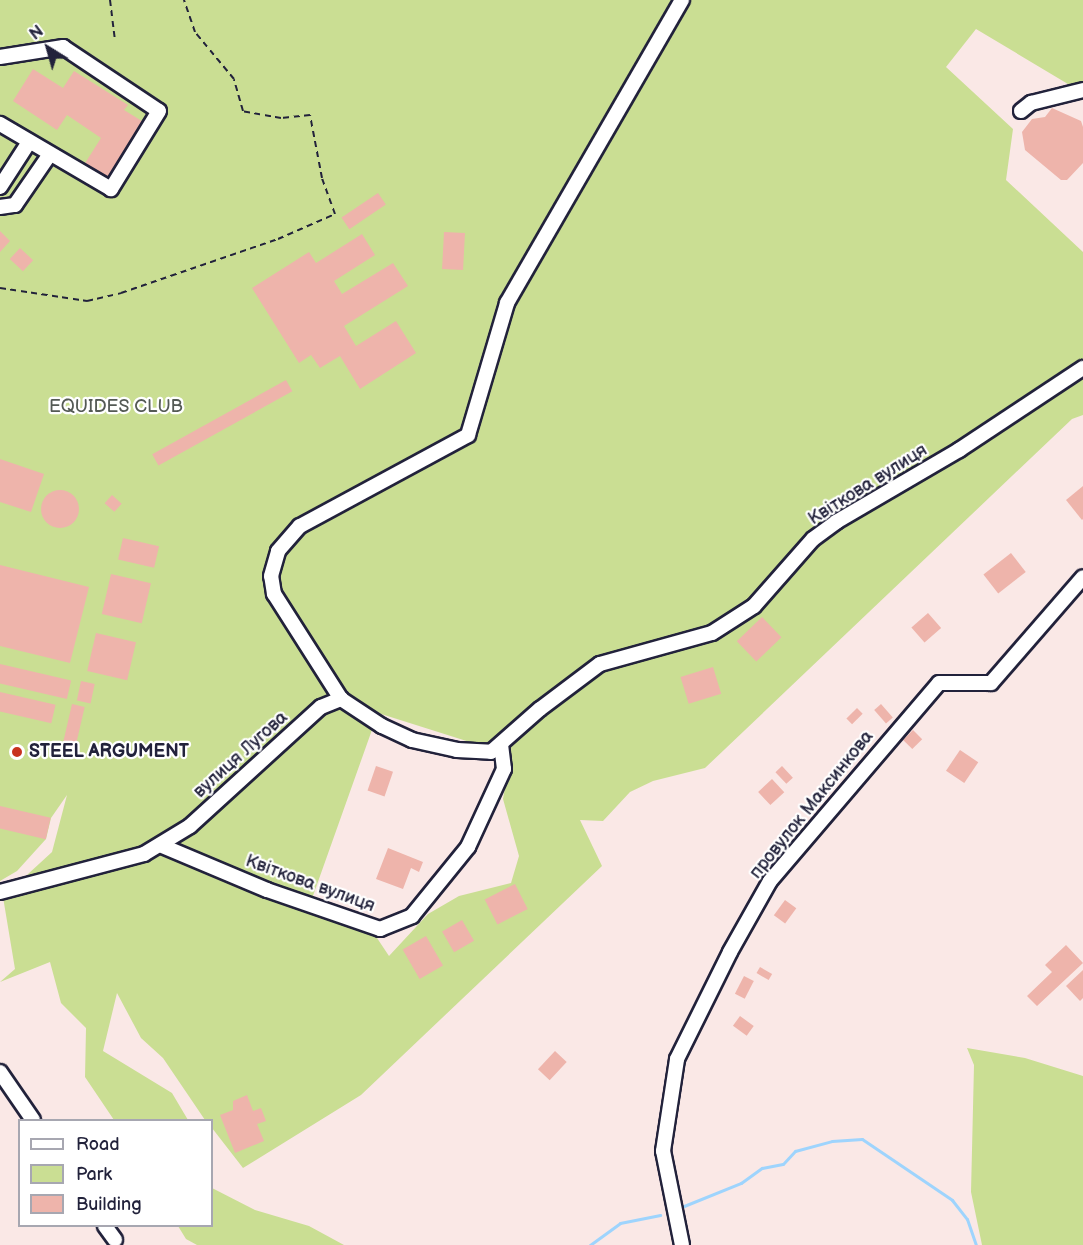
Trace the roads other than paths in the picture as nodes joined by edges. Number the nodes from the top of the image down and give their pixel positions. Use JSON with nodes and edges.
{"nodes":[{"id":1,"x":682,"y":0,"type":"edge"},
{"id":2,"x":0,"y":57,"type":"edge"},
{"id":3,"x":1083,"y":90,"type":"edge"},
{"id":4,"x":1022,"y":111,"type":"dead end"},
{"id":5,"x":0,"y":124,"type":"edge"},
{"id":6,"x":29,"y":142,"type":"junction"},
{"id":7,"x":50,"y":154,"type":"junction"},
{"id":8,"x":0,"y":187,"type":"edge"},
{"id":9,"x":0,"y":207,"type":"edge"},
{"id":10,"x":1083,"y":368,"type":"edge"},
{"id":11,"x":1083,"y":577,"type":"edge"},
{"id":12,"x":341,"y":699,"type":"junction"},
{"id":13,"x":501,"y":744,"type":"junction"},
{"id":14,"x":160,"y":845,"type":"junction"},
{"id":15,"x":0,"y":892,"type":"edge"},
{"id":16,"x":0,"y":1072,"type":"edge"},
{"id":17,"x":32,"y":1119,"type":"edge"},
{"id":18,"x":106,"y":1227,"type":"edge"},
{"id":19,"x":115,"y":1240,"type":"dead end"},
{"id":20,"x":682,"y":1245,"type":"edge"}],
"edges":[{"from":1,"to":12,"type":"street"},
{"from":2,"to":7,"type":"street"},
{"from":3,"to":4,"type":"street"},
{"from":5,"to":6,"type":"street"},
{"from":6,"to":7,"type":"street"},
{"from":6,"to":8,"type":"street"},
{"from":7,"to":9,"type":"street"},
{"from":10,"to":13,"type":"street","name":"Квіткова вулиця"},
{"from":11,"to":20,"type":"street","name":"провулок Максинкова"},
{"from":12,"to":13,"type":"street"},
{"from":12,"to":14,"type":"street","name":"вулиця Лугова"},
{"from":13,"to":14,"type":"street","name":"Квіткова вулиця"},
{"from":14,"to":15,"type":"street","name":"вулиця Лугова"},
{"from":16,"to":17,"type":"street"},
{"from":18,"to":19,"type":"street"}]}
